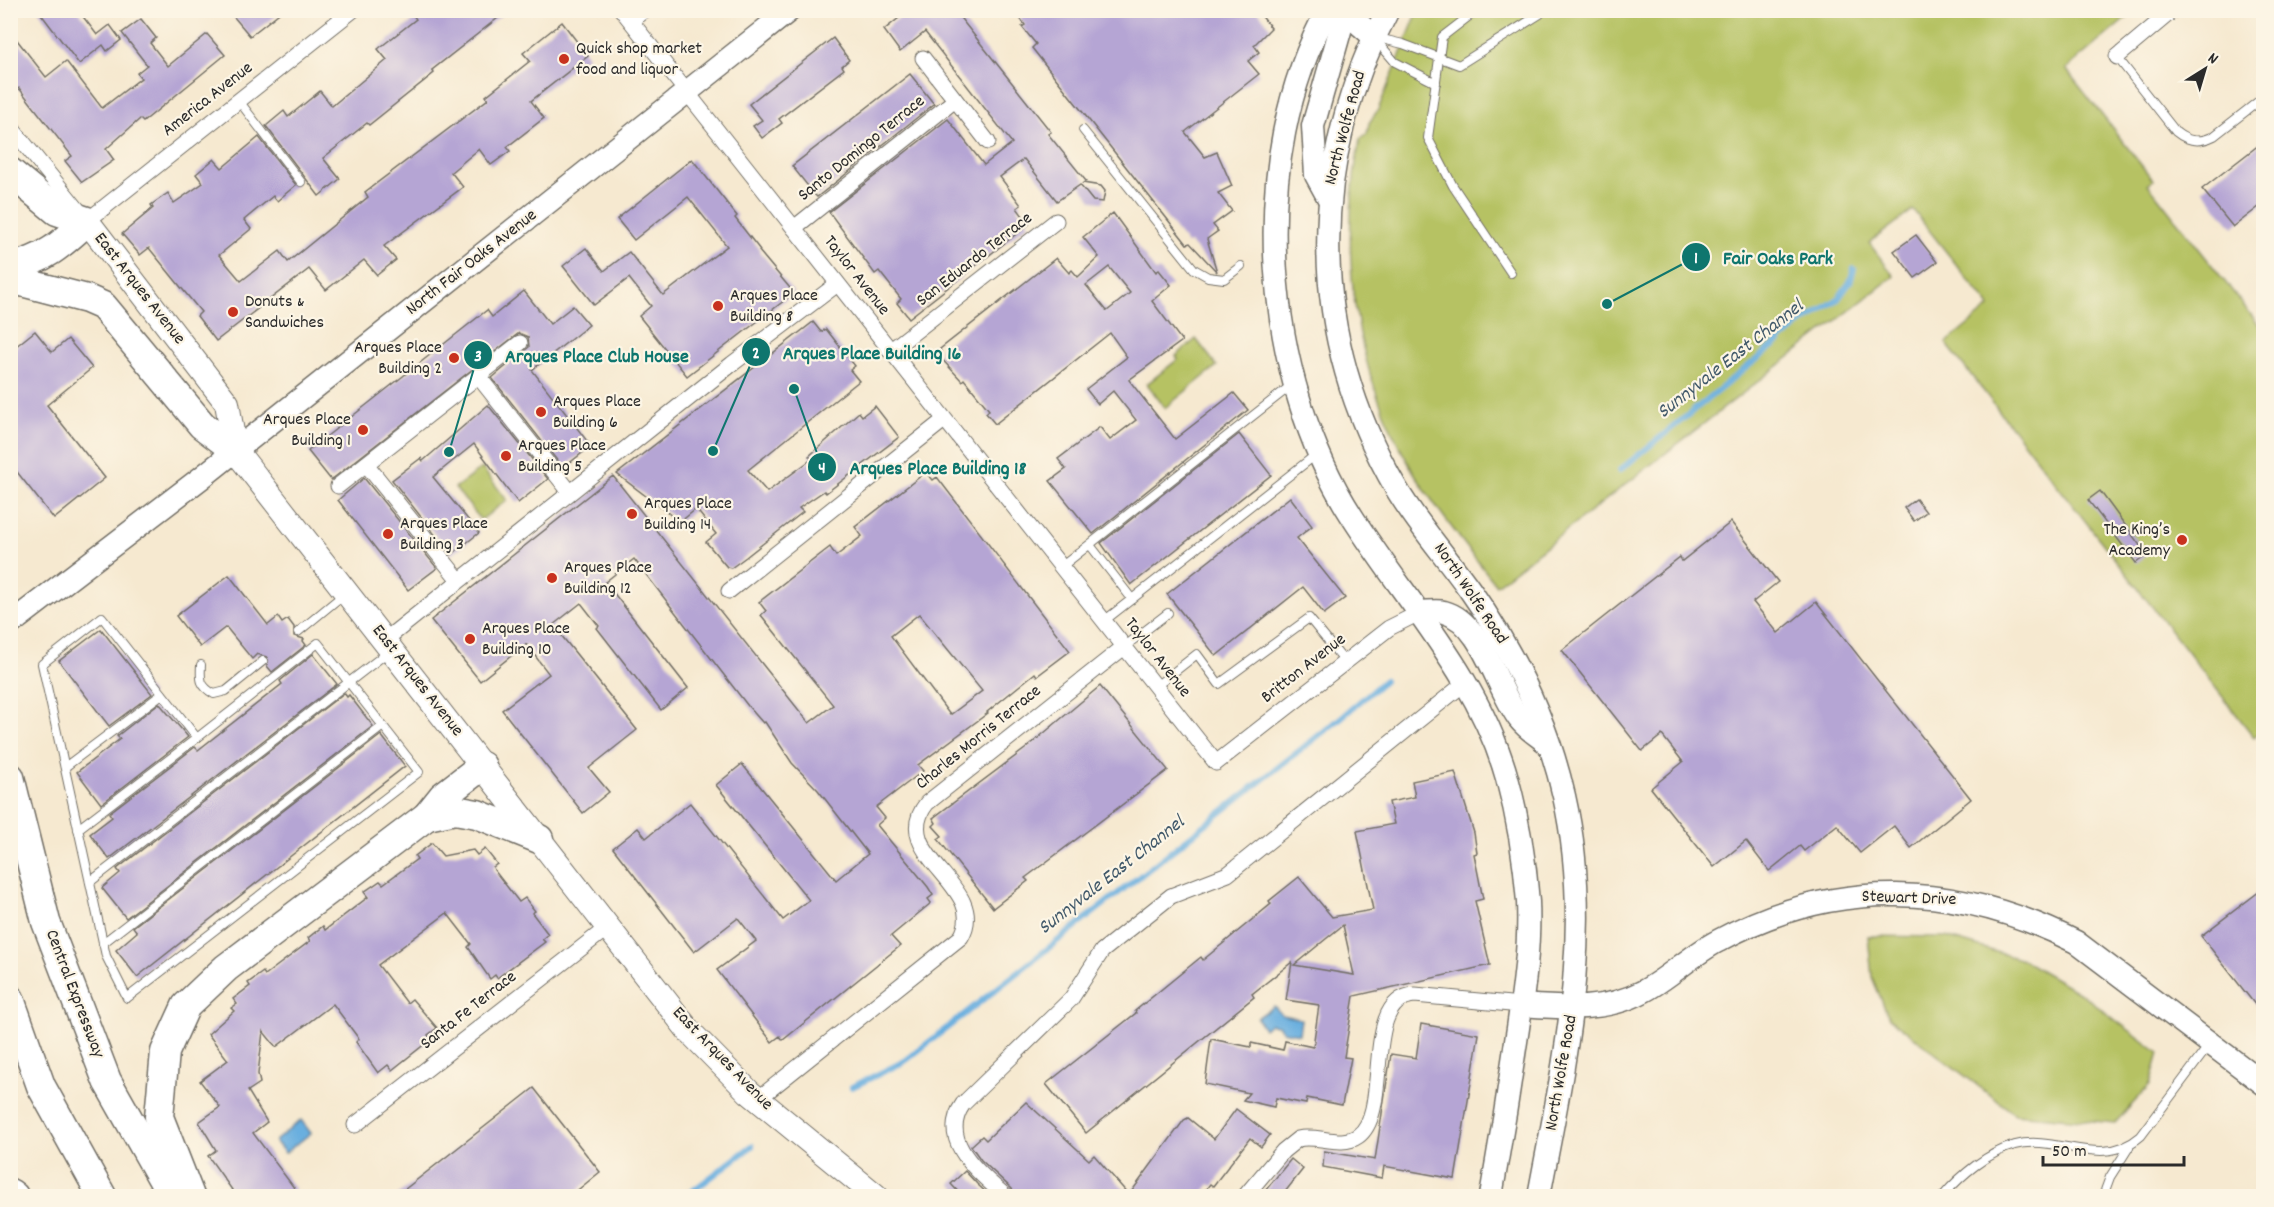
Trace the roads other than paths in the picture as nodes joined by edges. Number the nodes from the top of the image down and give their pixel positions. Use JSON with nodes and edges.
{"nodes":[{"id":1,"x":353,"y":10,"type":"edge"},
{"id":2,"x":622,"y":10,"type":"edge"},
{"id":3,"x":650,"y":10,"type":"edge"},
{"id":4,"x":790,"y":10,"type":"edge"},
{"id":5,"x":1328,"y":10,"type":"edge"},
{"id":6,"x":1336,"y":10,"type":"edge"},
{"id":7,"x":1343,"y":10,"type":"edge"},
{"id":8,"x":1388,"y":10,"type":"edge"},
{"id":9,"x":1477,"y":10,"type":"edge"},
{"id":10,"x":1541,"y":10,"type":"edge"},
{"id":11,"x":2173,"y":10,"type":"edge"},
{"id":12,"x":632,"y":24,"type":"junction"},
{"id":13,"x":1374,"y":37,"type":"junction"},
{"id":14,"x":2117,"y":57,"type":"joint"},
{"id":15,"x":923,"y":58,"type":"dead end"},
{"id":16,"x":1438,"y":59,"type":"junction"},
{"id":17,"x":1436,"y":83,"type":"junction"},
{"id":18,"x":686,"y":93,"type":"junction"},
{"id":19,"x":2264,"y":97,"type":"edge"},
{"id":20,"x":239,"y":100,"type":"junction"},
{"id":21,"x":955,"y":100,"type":"junction"},
{"id":22,"x":10,"y":126,"type":"edge"},
{"id":23,"x":1083,"y":130,"type":"dead end"},
{"id":24,"x":988,"y":142,"type":"dead end"},
{"id":25,"x":10,"y":172,"type":"edge"},
{"id":26,"x":301,"y":182,"type":"dead end"},
{"id":27,"x":1328,"y":197,"type":"junction"},
{"id":28,"x":87,"y":221,"type":"junction"},
{"id":29,"x":1056,"y":221,"type":"dead end"},
{"id":30,"x":794,"y":228,"type":"junction"},
{"id":31,"x":1241,"y":266,"type":"dead end"},
{"id":32,"x":10,"y":267,"type":"edge"},
{"id":33,"x":1511,"y":273,"type":"dead end"},
{"id":34,"x":10,"y":279,"type":"edge"},
{"id":35,"x":836,"y":285,"type":"junction"},
{"id":36,"x":519,"y":343,"type":"dead end"},
{"id":37,"x":890,"y":351,"type":"junction"},
{"id":38,"x":478,"y":376,"type":"junction"},
{"id":39,"x":1295,"y":383,"type":"junction"},
{"id":40,"x":944,"y":420,"type":"junction"},
{"id":41,"x":235,"y":450,"type":"junction"},
{"id":42,"x":1319,"y":452,"type":"junction"},
{"id":43,"x":366,"y":464,"type":"junction"},
{"id":44,"x":338,"y":486,"type":"dead end"},
{"id":45,"x":570,"y":492,"type":"junction"},
{"id":46,"x":1090,"y":545,"type":"junction"},
{"id":47,"x":1061,"y":567,"type":"junction"},
{"id":48,"x":459,"y":580,"type":"junction"},
{"id":49,"x":348,"y":591,"type":"junction"},
{"id":50,"x":729,"y":591,"type":"dead end"},
{"id":51,"x":1132,"y":599,"type":"junction"},
{"id":52,"x":1421,"y":612,"type":"junction"},
{"id":53,"x":1168,"y":613,"type":"dead end"},
{"id":54,"x":1104,"y":621,"type":"junction"},
{"id":55,"x":10,"y":624,"type":"edge"},
{"id":56,"x":298,"y":632,"type":"dead end"},
{"id":57,"x":388,"y":644,"type":"junction"},
{"id":58,"x":1124,"y":647,"type":"junction"},
{"id":59,"x":263,"y":661,"type":"dead end"},
{"id":60,"x":1345,"y":662,"type":"junction"},
{"id":61,"x":201,"y":665,"type":"dead end"},
{"id":62,"x":349,"y":682,"type":"junction"},
{"id":63,"x":1466,"y":682,"type":"junction"},
{"id":64,"x":1155,"y":687,"type":"junction"},
{"id":65,"x":162,"y":694,"type":"junction"},
{"id":66,"x":383,"y":726,"type":"junction"},
{"id":67,"x":197,"y":738,"type":"junction"},
{"id":68,"x":1549,"y":745,"type":"junction"},
{"id":69,"x":1216,"y":764,"type":"joint"},
{"id":70,"x":482,"y":766,"type":"junction"},
{"id":71,"x":65,"y":768,"type":"junction"},
{"id":72,"x":10,"y":777,"type":"edge"},
{"id":73,"x":427,"y":816,"type":"junction"},
{"id":74,"x":78,"y":829,"type":"junction"},
{"id":75,"x":539,"y":839,"type":"junction"},
{"id":76,"x":90,"y":882,"type":"junction"},
{"id":77,"x":608,"y":928,"type":"junction"},
{"id":78,"x":103,"y":943,"type":"junction"},
{"id":79,"x":10,"y":999,"type":"edge"},
{"id":80,"x":1521,"y":1005,"type":"junction"},
{"id":81,"x":1574,"y":1008,"type":"junction"},
{"id":82,"x":2211,"y":1043,"type":"junction"},
{"id":83,"x":2264,"y":1084,"type":"edge"},
{"id":84,"x":758,"y":1099,"type":"junction"},
{"id":85,"x":355,"y":1125,"type":"dead end"},
{"id":86,"x":2128,"y":1147,"type":"junction"},
{"id":87,"x":10,"y":1193,"type":"edge"},
{"id":88,"x":1947,"y":1195,"type":"edge"},
{"id":89,"x":14,"y":1197,"type":"edge"},
{"id":90,"x":102,"y":1197,"type":"edge"},
{"id":91,"x":172,"y":1197,"type":"edge"},
{"id":92,"x":190,"y":1197,"type":"edge"},
{"id":93,"x":876,"y":1197,"type":"edge"},
{"id":94,"x":1005,"y":1197,"type":"edge"},
{"id":95,"x":1245,"y":1197,"type":"edge"},
{"id":96,"x":1491,"y":1197,"type":"edge"},
{"id":97,"x":1539,"y":1197,"type":"edge"},
{"id":98,"x":2103,"y":1197,"type":"edge"}],
"edges":[{"from":1,"to":20,"type":"street","name":"America Avenue"},
{"from":2,"to":12,"type":"street","name":"Taylor Avenue"},
{"from":3,"to":12,"type":"lane"},
{"from":4,"to":18,"type":"main road","name":"North Fair Oaks Avenue"},
{"from":5,"to":39,"type":"main road"},
{"from":6,"to":27,"type":"main road"},
{"from":7,"to":13,"type":"main road"},
{"from":8,"to":13,"type":"main road","name":"North Wolfe Road"},
{"from":9,"to":16,"type":"lane"},
{"from":10,"to":16,"type":"lane"},
{"from":11,"to":14,"type":"street"},
{"from":12,"to":18,"type":"street","name":"Taylor Avenue"},
{"from":13,"to":16,"type":"lane"},
{"from":13,"to":17,"type":"lane"},
{"from":13,"to":27,"type":"main road","name":"North Wolfe Road"},
{"from":14,"to":19,"type":"lane"},
{"from":15,"to":21,"type":"street"},
{"from":16,"to":17,"type":"lane"},
{"from":17,"to":33,"type":"lane"},
{"from":18,"to":30,"type":"street","name":"Taylor Avenue"},
{"from":18,"to":41,"type":"main road","name":"North Fair Oaks Avenue"},
{"from":20,"to":26,"type":"lane"},
{"from":20,"to":28,"type":"street","name":"America Avenue"},
{"from":21,"to":24,"type":"street"},
{"from":21,"to":30,"type":"street","name":"Santo Domingo Terrace"},
{"from":22,"to":28,"type":"street","name":"East Arques Avenue"},
{"from":23,"to":31,"type":"lane"},
{"from":25,"to":28,"type":"highway"},
{"from":27,"to":68,"type":"main road","name":"North Wolfe Road"},
{"from":28,"to":32,"type":"highway"},
{"from":28,"to":41,"type":"main road","name":"East Arques Avenue"},
{"from":29,"to":37,"type":"street","name":"San Eduardo Terrace"},
{"from":30,"to":35,"type":"street","name":"Taylor Avenue"},
{"from":34,"to":41,"type":"highway"},
{"from":35,"to":37,"type":"street","name":"Taylor Avenue"},
{"from":35,"to":45,"type":"street"},
{"from":36,"to":38,"type":"street"},
{"from":37,"to":40,"type":"street","name":"Taylor Avenue"},
{"from":38,"to":43,"type":"street"},
{"from":38,"to":45,"type":"street"},
{"from":39,"to":42,"type":"main road"},
{"from":39,"to":46,"type":"lane"},
{"from":40,"to":47,"type":"street","name":"Taylor Avenue"},
{"from":40,"to":50,"type":"street"},
{"from":41,"to":49,"type":"main road","name":"East Arques Avenue"},
{"from":41,"to":55,"type":"main road","name":"North Fair Oaks Avenue"},
{"from":42,"to":51,"type":"lane"},
{"from":42,"to":52,"type":"main road"},
{"from":43,"to":44,"type":"street"},
{"from":43,"to":48,"type":"street"},
{"from":45,"to":48,"type":"street"},
{"from":46,"to":47,"type":"lane"},
{"from":46,"to":51,"type":"lane"},
{"from":47,"to":54,"type":"street","name":"Taylor Avenue"},
{"from":48,"to":57,"type":"street"},
{"from":49,"to":56,"type":"lane"},
{"from":49,"to":57,"type":"main road","name":"East Arques Avenue"},
{"from":51,"to":54,"type":"lane"},
{"from":52,"to":60,"type":"street","name":"Britton Avenue"},
{"from":52,"to":63,"type":"main road"},
{"from":52,"to":68,"type":"main road"},
{"from":53,"to":58,"type":"lane"},
{"from":54,"to":58,"type":"street","name":"Taylor Avenue"},
{"from":57,"to":62,"type":"lane"},
{"from":57,"to":70,"type":"main road","name":"East Arques Avenue"},
{"from":58,"to":64,"type":"street","name":"Taylor Avenue"},
{"from":58,"to":84,"type":"street","name":"Charles Morris Terrace"},
{"from":59,"to":61,"type":"lane"},
{"from":60,"to":64,"type":"lane"},
{"from":60,"to":69,"type":"street","name":"Britton Avenue"},
{"from":62,"to":66,"type":"lane"},
{"from":62,"to":67,"type":"lane"},
{"from":62,"to":76,"type":"lane"},
{"from":63,"to":80,"type":"main road"},
{"from":63,"to":94,"type":"street"},
{"from":64,"to":69,"type":"street","name":"Taylor Avenue"},
{"from":65,"to":67,"type":"lane"},
{"from":65,"to":71,"type":"lane"},
{"from":65,"to":71,"type":"lane"},
{"from":66,"to":78,"type":"lane"},
{"from":66,"to":78,"type":"lane"},
{"from":67,"to":74,"type":"lane"},
{"from":68,"to":81,"type":"main road","name":"North Wolfe Road"},
{"from":70,"to":73,"type":"highway"},
{"from":70,"to":75,"type":"main road","name":"East Arques Avenue"},
{"from":71,"to":74,"type":"lane"},
{"from":72,"to":91,"type":"highway","name":"Central Expressway"},
{"from":73,"to":75,"type":"highway"},
{"from":73,"to":92,"type":"highway"},
{"from":74,"to":76,"type":"lane"},
{"from":75,"to":77,"type":"main road","name":"East Arques Avenue"},
{"from":76,"to":78,"type":"lane"},
{"from":77,"to":84,"type":"main road","name":"East Arques Avenue"},
{"from":77,"to":85,"type":"street","name":"Santa Fe Terrace"},
{"from":79,"to":90,"type":"highway"},
{"from":80,"to":81,"type":"main road","name":"Stewart Drive"},
{"from":80,"to":95,"type":"street"},
{"from":80,"to":96,"type":"main road"},
{"from":81,"to":82,"type":"main road","name":"Stewart Drive"},
{"from":81,"to":97,"type":"main road","name":"North Wolfe Road"},
{"from":82,"to":83,"type":"main road","name":"Stewart Drive"},
{"from":82,"to":86,"type":"lane"},
{"from":84,"to":93,"type":"main road","name":"East Arques Avenue"},
{"from":86,"to":88,"type":"lane"},
{"from":86,"to":98,"type":"lane"},
{"from":87,"to":89,"type":"highway"}]}
